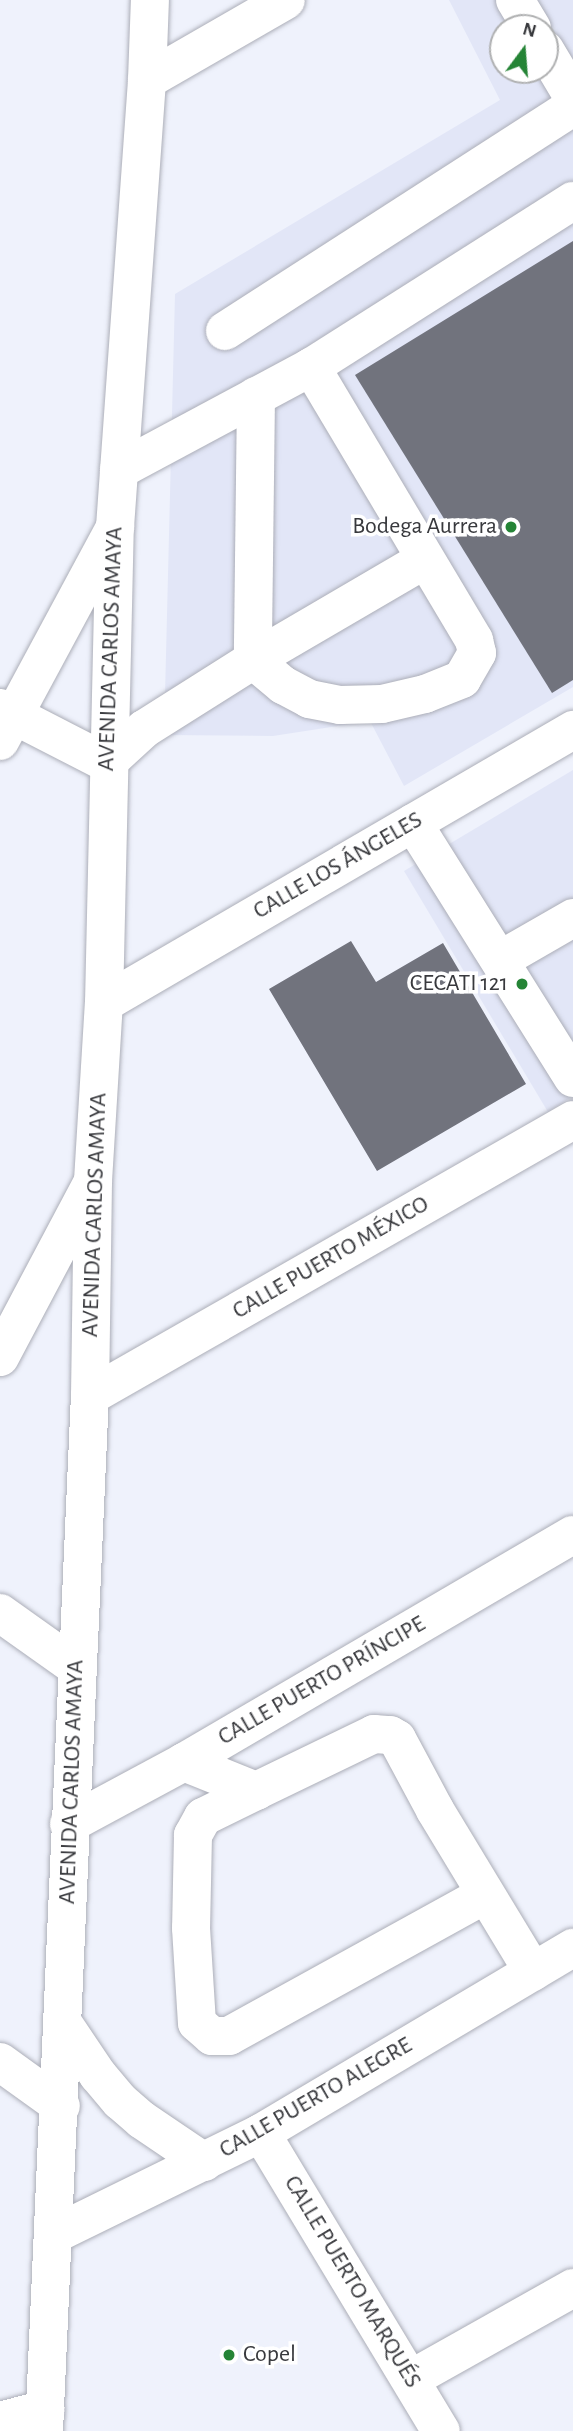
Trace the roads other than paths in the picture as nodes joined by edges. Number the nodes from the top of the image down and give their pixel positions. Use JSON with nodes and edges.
{"nodes":[{"id":1,"x":150,"y":0,"type":"edge"},
{"id":2,"x":286,"y":0,"type":"edge"},
{"id":3,"x":559,"y":74,"type":"edge"},
{"id":4,"x":148,"y":80,"type":"junction"},
{"id":5,"x":573,"y":97,"type":"edge"},
{"id":6,"x":573,"y":107,"type":"edge"},
{"id":7,"x":573,"y":201,"type":"edge"},
{"id":8,"x":225,"y":331,"type":"dead end"},
{"id":9,"x":311,"y":367,"type":"junction"},
{"id":10,"x":256,"y":396,"type":"junction"},
{"id":11,"x":118,"y":470,"type":"junction"},
{"id":12,"x":115,"y":527,"type":"junction"},
{"id":13,"x":424,"y":560,"type":"junction"},
{"id":14,"x":253,"y":660,"type":"junction"},
{"id":15,"x":5,"y":722,"type":"edge"},
{"id":16,"x":573,"y":730,"type":"edge"},
{"id":17,"x":107,"y":763,"type":"junction"},
{"id":18,"x":413,"y":823,"type":"junction"},
{"id":19,"x":573,"y":918,"type":"edge"},
{"id":20,"x":500,"y":960,"type":"junction"},
{"id":21,"x":104,"y":1003,"type":"junction"},
{"id":22,"x":573,"y":1078,"type":"edge"},
{"id":23,"x":573,"y":1120,"type":"edge"},
{"id":24,"x":93,"y":1181,"type":"junction"},
{"id":25,"x":0,"y":1357,"type":"edge"},
{"id":26,"x":90,"y":1396,"type":"junction"},
{"id":27,"x":573,"y":1535,"type":"edge"},
{"id":28,"x":0,"y":1613,"type":"edge"},
{"id":29,"x":76,"y":1667,"type":"junction"},
{"id":30,"x":184,"y":1762,"type":"junction"},
{"id":31,"x":256,"y":1791,"type":"junction"},
{"id":32,"x":69,"y":1824,"type":"junction"},
{"id":33,"x":484,"y":1895,"type":"junction"},
{"id":34,"x":573,"y":1948,"type":"edge"},
{"id":35,"x":533,"y":1972,"type":"junction"},
{"id":36,"x":63,"y":2023,"type":"junction"},
{"id":37,"x":0,"y":2062,"type":"edge"},
{"id":38,"x":61,"y":2106,"type":"junction"},
{"id":39,"x":261,"y":2133,"type":"junction"},
{"id":40,"x":204,"y":2161,"type":"junction"},
{"id":41,"x":53,"y":2235,"type":"junction"},
{"id":42,"x":573,"y":2288,"type":"edge"},
{"id":43,"x":411,"y":2379,"type":"junction"},
{"id":44,"x":44,"y":2420,"type":"edge"},
{"id":45,"x":0,"y":2421,"type":"edge"},
{"id":46,"x":441,"y":2431,"type":"edge"}],
"edges":[{"from":1,"to":4,"type":"street","name":"AVENIDA CARLOS AMAYA"},
{"from":2,"to":4,"type":"street"},
{"from":3,"to":5,"type":"street"},
{"from":4,"to":11,"type":"street","name":"AVENIDA CARLOS AMAYA"},
{"from":6,"to":8,"type":"street"},
{"from":7,"to":9,"type":"street"},
{"from":9,"to":10,"type":"street"},
{"from":9,"to":13,"type":"street"},
{"from":10,"to":11,"type":"street"},
{"from":10,"to":14,"type":"street"},
{"from":11,"to":12,"type":"street","name":"AVENIDA CARLOS AMAYA"},
{"from":12,"to":15,"type":"street"},
{"from":12,"to":17,"type":"street","name":"AVENIDA CARLOS AMAYA"},
{"from":13,"to":14,"type":"street"},
{"from":13,"to":14,"type":"street"},
{"from":14,"to":17,"type":"street"},
{"from":15,"to":17,"type":"street"},
{"from":16,"to":18,"type":"street","name":"CALLE LOS ÁNGELES"},
{"from":17,"to":21,"type":"street","name":"AVENIDA CARLOS AMAYA"},
{"from":18,"to":20,"type":"street"},
{"from":18,"to":21,"type":"street","name":"CALLE LOS ÁNGELES"},
{"from":19,"to":20,"type":"street"},
{"from":20,"to":22,"type":"street"},
{"from":21,"to":24,"type":"street","name":"AVENIDA CARLOS AMAYA"},
{"from":23,"to":26,"type":"street","name":"CALLE PUERTO MÉXICO"},
{"from":24,"to":25,"type":"street"},
{"from":24,"to":26,"type":"street","name":"AVENIDA CARLOS AMAYA"},
{"from":26,"to":29,"type":"street","name":"AVENIDA CARLOS AMAYA"},
{"from":27,"to":30,"type":"street","name":"CALLE PUERTO PRÍNCIPE"},
{"from":28,"to":29,"type":"street"},
{"from":29,"to":32,"type":"street","name":"AVENIDA CARLOS AMAYA"},
{"from":30,"to":31,"type":"street"},
{"from":30,"to":32,"type":"street","name":"CALLE PUERTO PRÍNCIPE"},
{"from":31,"to":33,"type":"street"},
{"from":31,"to":33,"type":"street"},
{"from":32,"to":36,"type":"street","name":"AVENIDA CARLOS AMAYA"},
{"from":33,"to":35,"type":"street"},
{"from":34,"to":35,"type":"street","name":"CALLE PUERTO ALEGRE"},
{"from":35,"to":39,"type":"street","name":"CALLE PUERTO ALEGRE"},
{"from":36,"to":38,"type":"street","name":"AVENIDA CARLOS AMAYA"},
{"from":36,"to":40,"type":"street"},
{"from":37,"to":38,"type":"street"},
{"from":38,"to":41,"type":"street","name":"AVENIDA CARLOS AMAYA"},
{"from":39,"to":40,"type":"street","name":"CALLE PUERTO ALEGRE"},
{"from":39,"to":43,"type":"street","name":"CALLE PUERTO MARQUÉS"},
{"from":40,"to":41,"type":"street","name":"CALLE PUERTO ALEGRE"},
{"from":41,"to":44,"type":"street","name":"AVENIDA CARLOS AMAYA"},
{"from":42,"to":43,"type":"street"},
{"from":43,"to":46,"type":"street","name":"CALLE PUERTO MARQUÉS"},
{"from":44,"to":45,"type":"street"}]}
